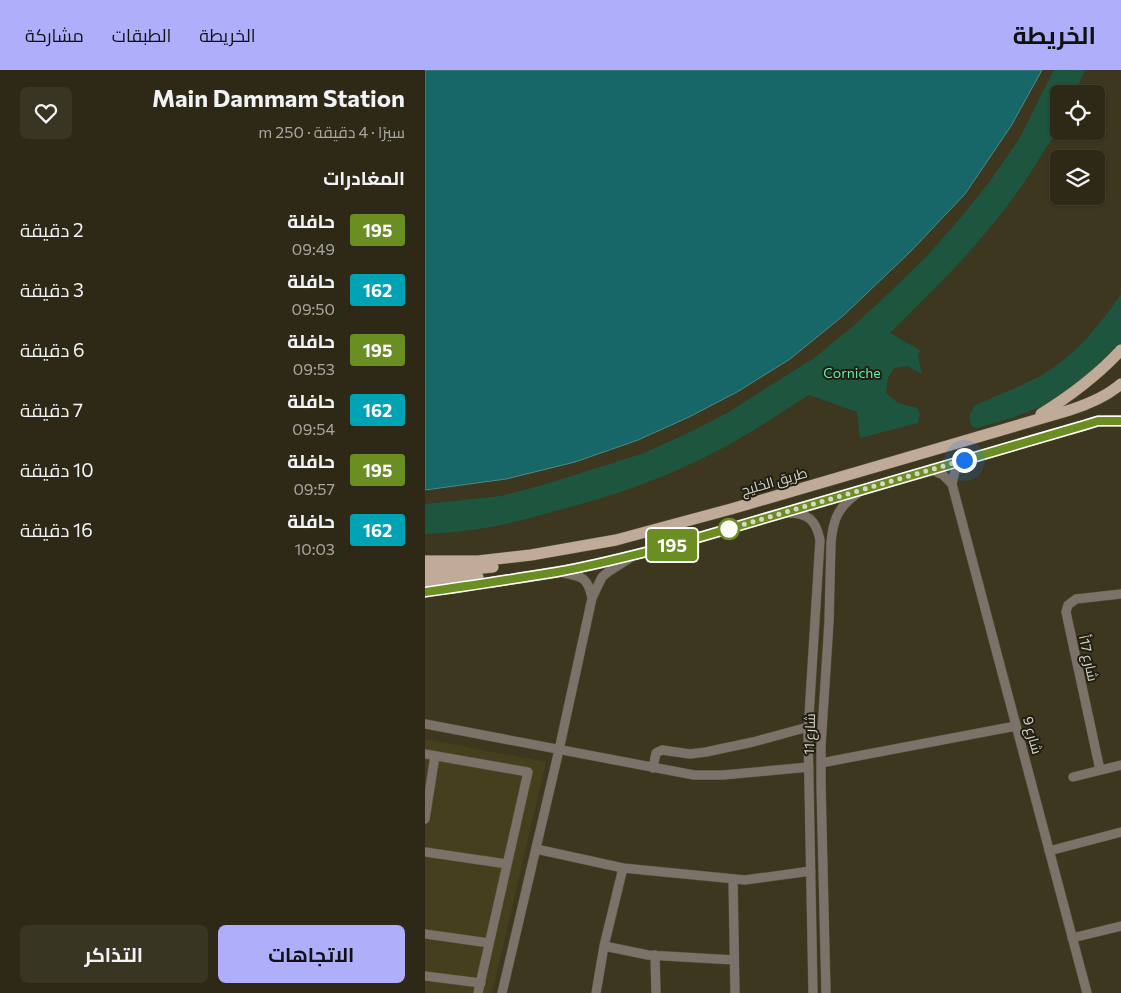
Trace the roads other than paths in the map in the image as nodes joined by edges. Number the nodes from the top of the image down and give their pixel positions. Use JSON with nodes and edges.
{"nodes":[{"id":1,"x":1121,"y":350,"type":"edge"},
{"id":2,"x":1121,"y":384,"type":"edge"},
{"id":3,"x":1121,"y":421,"type":"edge"},
{"id":4,"x":1021,"y":424,"type":"junction"},
{"id":5,"x":964,"y":460,"type":"junction"},
{"id":6,"x":932,"y":470,"type":"junction"},
{"id":7,"x":952,"y":484,"type":"junction"},
{"id":8,"x":863,"y":490,"type":"junction"},
{"id":9,"x":783,"y":513,"type":"junction"},
{"id":10,"x":616,"y":540,"type":"junction"},
{"id":11,"x":635,"y":555,"type":"junction"},
{"id":12,"x":425,"y":561,"type":"edge"},
{"id":13,"x":425,"y":572,"type":"edge"},
{"id":14,"x":559,"y":572,"type":"junction"},
{"id":15,"x":533,"y":576,"type":"junction"},
{"id":16,"x":425,"y":582,"type":"edge"},
{"id":17,"x":425,"y":592,"type":"edge"},
{"id":18,"x":1121,"y":594,"type":"edge"},
{"id":19,"x":592,"y":598,"type":"junction"},
{"id":20,"x":815,"y":621,"type":"junction"},
{"id":21,"x":829,"y":622,"type":"junction"},
{"id":22,"x":425,"y":724,"type":"edge"},
{"id":23,"x":1016,"y":726,"type":"junction"},
{"id":24,"x":808,"y":727,"type":"junction"},
{"id":25,"x":559,"y":750,"type":"junction"},
{"id":26,"x":425,"y":754,"type":"edge"},
{"id":27,"x":435,"y":756,"type":"junction"},
{"id":28,"x":821,"y":763,"type":"junction"},
{"id":29,"x":1121,"y":765,"type":"edge"},
{"id":30,"x":809,"y":767,"type":"junction"},
{"id":31,"x":653,"y":768,"type":"junction"},
{"id":32,"x":1100,"y":770,"type":"junction"},
{"id":33,"x":1073,"y":777,"type":"dead end"},
{"id":34,"x":425,"y":819,"type":"edge"},
{"id":35,"x":1121,"y":832,"type":"edge"},
{"id":36,"x":536,"y":849,"type":"junction"},
{"id":37,"x":1049,"y":851,"type":"junction"},
{"id":38,"x":425,"y":852,"type":"edge"},
{"id":39,"x":507,"y":864,"type":"junction"},
{"id":40,"x":623,"y":868,"type":"junction"},
{"id":41,"x":811,"y":871,"type":"junction"},
{"id":42,"x":733,"y":879,"type":"junction"},
{"id":43,"x":1121,"y":926,"type":"edge"},
{"id":44,"x":425,"y":934,"type":"edge"},
{"id":45,"x":1072,"y":938,"type":"junction"},
{"id":46,"x":489,"y":943,"type":"junction"},
{"id":47,"x":604,"y":946,"type":"junction"},
{"id":48,"x":655,"y":955,"type":"junction"},
{"id":49,"x":734,"y":960,"type":"junction"},
{"id":50,"x":425,"y":976,"type":"edge"},
{"id":51,"x":481,"y":983,"type":"junction"},
{"id":52,"x":478,"y":993,"type":"edge"},
{"id":53,"x":502,"y":993,"type":"edge"},
{"id":54,"x":596,"y":993,"type":"edge"},
{"id":55,"x":656,"y":993,"type":"edge"},
{"id":56,"x":735,"y":993,"type":"edge"},
{"id":57,"x":813,"y":993,"type":"edge"},
{"id":58,"x":826,"y":993,"type":"edge"},
{"id":59,"x":1087,"y":993,"type":"edge"}],
"edges":[{"from":1,"to":4,"type":"main road"},
{"from":2,"to":4,"type":"main road","name":"طريق الخليج"},
{"from":3,"to":5,"type":"main road"},
{"from":4,"to":10,"type":"main road","name":"طريق الخليج"},
{"from":5,"to":6,"type":"main road"},
{"from":5,"to":7,"type":"street"},
{"from":6,"to":7,"type":"street"},
{"from":6,"to":8,"type":"main road"},
{"from":7,"to":23,"type":"street","name":"شارع 9"},
{"from":8,"to":9,"type":"main road"},
{"from":8,"to":21,"type":"street","name":"شارع 11"},
{"from":9,"to":11,"type":"main road"},
{"from":9,"to":20,"type":"street","name":"شارع 11"},
{"from":10,"to":12,"type":"main road","name":"طريق الخليج"},
{"from":10,"to":13,"type":"main road"},
{"from":11,"to":14,"type":"main road"},
{"from":11,"to":19,"type":"street"},
{"from":14,"to":15,"type":"main road"},
{"from":14,"to":19,"type":"street"},
{"from":15,"to":16,"type":"main road"},
{"from":15,"to":17,"type":"main road"},
{"from":18,"to":32,"type":"street","name":"شارع 17أ"},
{"from":19,"to":25,"type":"street"},
{"from":20,"to":21,"type":"street"},
{"from":20,"to":24,"type":"street","name":"شارع 11"},
{"from":21,"to":28,"type":"street","name":"شارع 11"},
{"from":22,"to":25,"type":"street"},
{"from":23,"to":28,"type":"street"},
{"from":23,"to":37,"type":"street","name":"شارع 9"},
{"from":24,"to":30,"type":"street","name":"شارع 11"},
{"from":24,"to":31,"type":"street"},
{"from":25,"to":31,"type":"street"},
{"from":25,"to":36,"type":"street"},
{"from":26,"to":27,"type":"street"},
{"from":27,"to":34,"type":"street"},
{"from":27,"to":39,"type":"street"},
{"from":28,"to":58,"type":"street","name":"شارع 11"},
{"from":29,"to":32,"type":"street"},
{"from":30,"to":31,"type":"street"},
{"from":30,"to":41,"type":"street","name":"شارع 11"},
{"from":32,"to":33,"type":"street"},
{"from":35,"to":37,"type":"street"},
{"from":36,"to":40,"type":"street"},
{"from":36,"to":53,"type":"street"},
{"from":37,"to":45,"type":"street","name":"شارع 9"},
{"from":38,"to":39,"type":"street"},
{"from":39,"to":46,"type":"street"},
{"from":40,"to":42,"type":"street"},
{"from":40,"to":47,"type":"street"},
{"from":41,"to":42,"type":"street"},
{"from":41,"to":57,"type":"street","name":"شارع 11"},
{"from":42,"to":49,"type":"street"},
{"from":43,"to":45,"type":"street"},
{"from":44,"to":46,"type":"street"},
{"from":45,"to":59,"type":"street","name":"شارع 9"},
{"from":46,"to":51,"type":"street"},
{"from":47,"to":48,"type":"street"},
{"from":47,"to":54,"type":"street"},
{"from":48,"to":49,"type":"street"},
{"from":48,"to":55,"type":"street"},
{"from":49,"to":56,"type":"street"},
{"from":50,"to":51,"type":"street"},
{"from":51,"to":52,"type":"street"}]}
